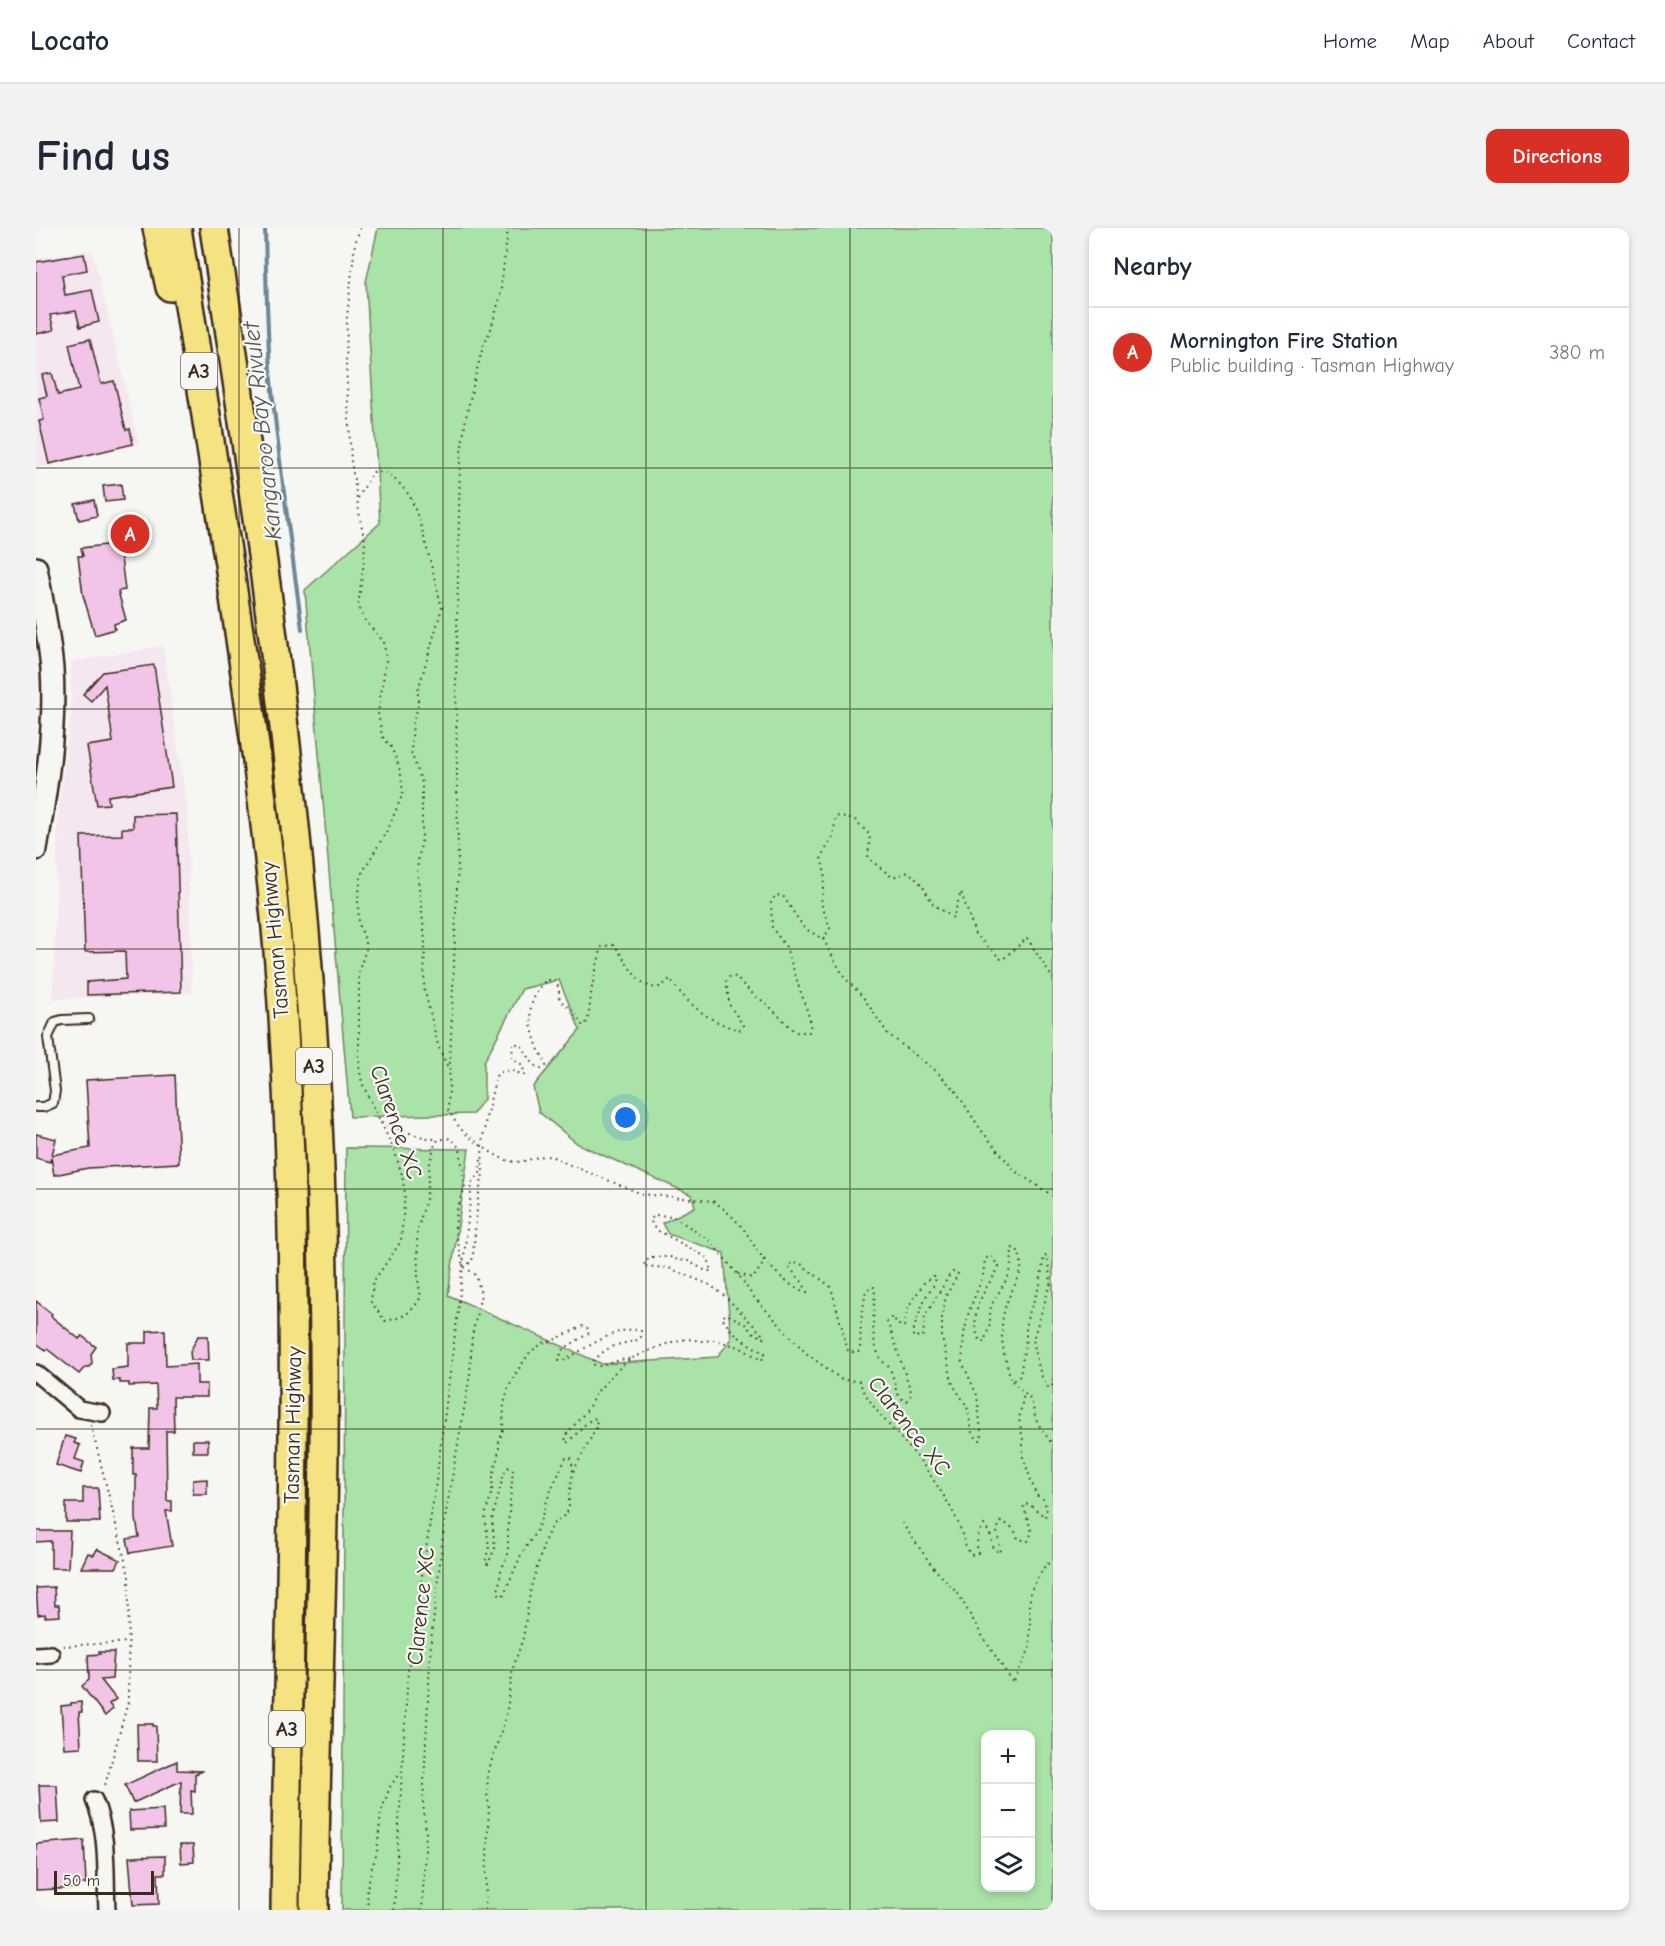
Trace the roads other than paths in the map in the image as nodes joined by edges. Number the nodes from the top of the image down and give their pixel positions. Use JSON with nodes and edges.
{"nodes":[{"id":1,"x":156,"y":228,"type":"edge"},
{"id":2,"x":177,"y":228,"type":"edge"},
{"id":3,"x":214,"y":228,"type":"edge"},
{"id":4,"x":225,"y":228,"type":"edge"},
{"id":5,"x":221,"y":514,"type":"junction"},
{"id":6,"x":263,"y":558,"type":"junction"},
{"id":7,"x":36,"y":568,"type":"edge"},
{"id":8,"x":36,"y":849,"type":"edge"},
{"id":9,"x":89,"y":1019,"type":"dead end"},
{"id":10,"x":36,"y":1107,"type":"edge"},
{"id":11,"x":36,"y":1373,"type":"edge"},
{"id":12,"x":94,"y":1412,"type":"road end"},
{"id":13,"x":94,"y":1800,"type":"road end"},
{"id":14,"x":107,"y":1910,"type":"edge"},
{"id":15,"x":285,"y":1910,"type":"edge"},
{"id":16,"x":314,"y":1910,"type":"edge"}],
"edges":[{"from":1,"to":5,"type":"highway"},
{"from":2,"to":5,"type":"highway","name":"Tasman Highway","number":"A3"},
{"from":3,"to":6,"type":"highway","name":"Tasman Highway","number":"A3"},
{"from":4,"to":6,"type":"highway"},
{"from":5,"to":15,"type":"highway","name":"Tasman Highway","number":"A3"},
{"from":6,"to":16,"type":"highway","name":"Tasman Highway","number":"A3"},
{"from":7,"to":8,"type":"main road"},
{"from":9,"to":10,"type":"lane"},
{"from":11,"to":12,"type":"street"},
{"from":13,"to":14,"type":"street"}]}
